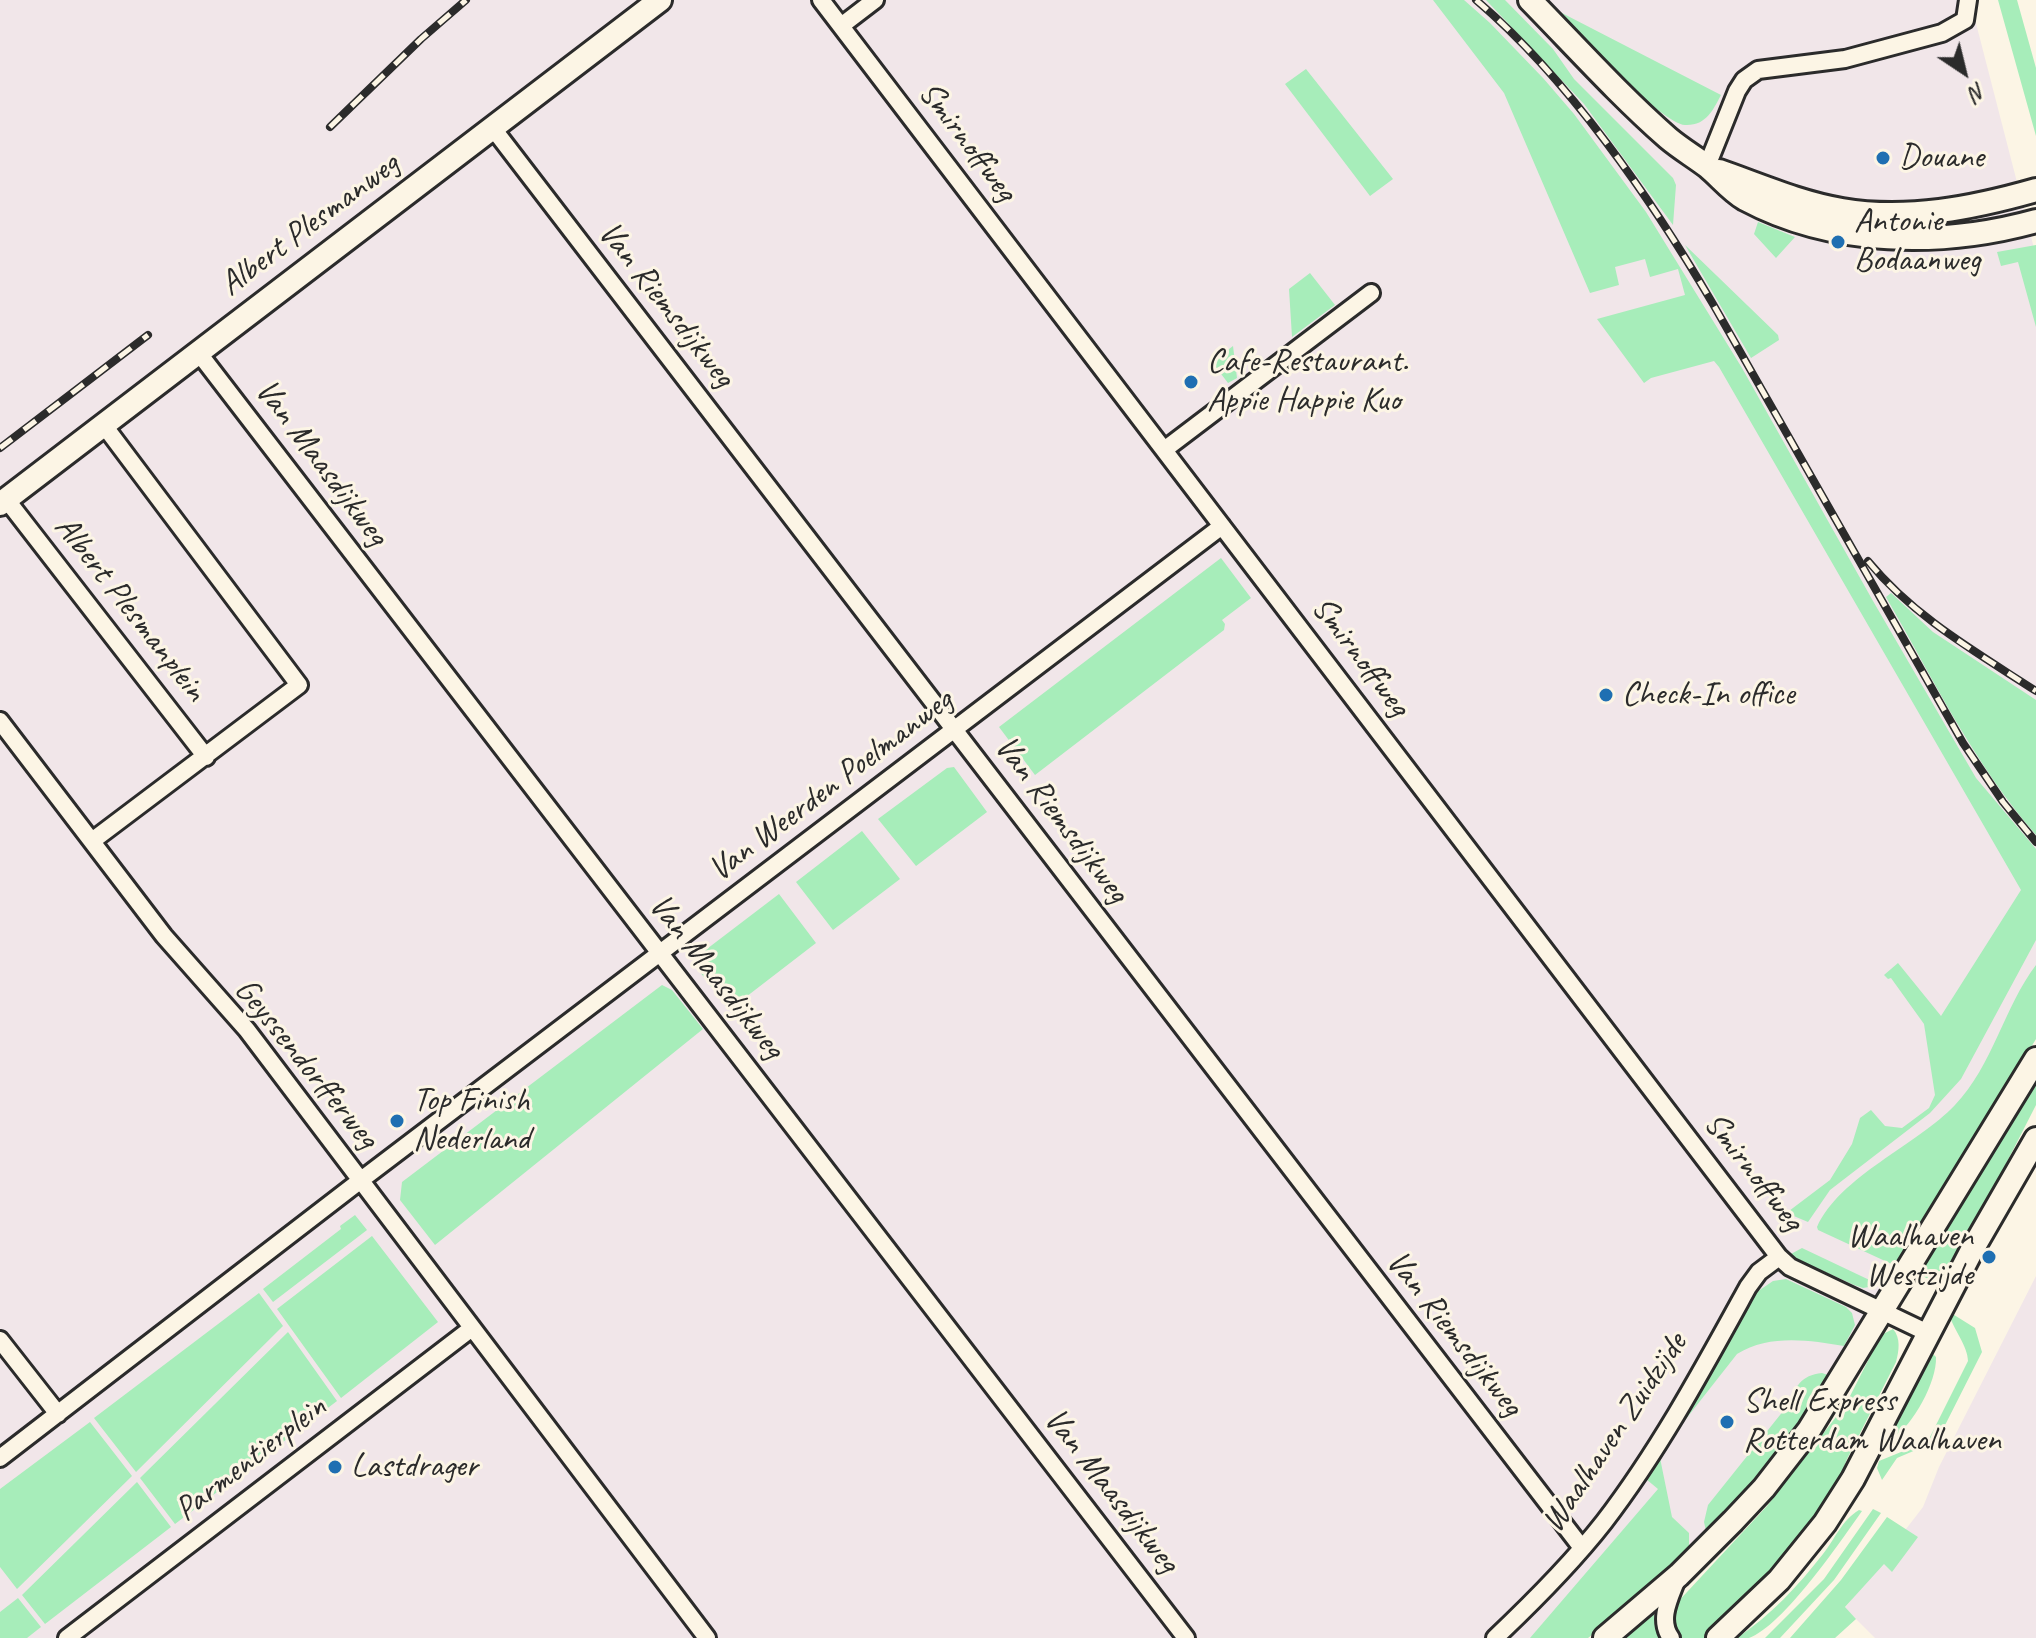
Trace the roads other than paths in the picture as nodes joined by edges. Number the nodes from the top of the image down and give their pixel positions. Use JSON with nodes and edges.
{"nodes":[{"id":1,"x":660,"y":0,"type":"edge"},
{"id":2,"x":821,"y":0,"type":"edge"},
{"id":3,"x":875,"y":0,"type":"edge"},
{"id":4,"x":1530,"y":0,"type":"edge"},
{"id":5,"x":1969,"y":4,"type":"edge"},
{"id":6,"x":841,"y":26,"type":"junction"},
{"id":7,"x":492,"y":127,"type":"junction"},
{"id":8,"x":1707,"y":166,"type":"junction"},
{"id":9,"x":2036,"y":190,"type":"edge"},
{"id":10,"x":2036,"y":221,"type":"edge"},
{"id":11,"x":1371,"y":293,"type":"dead end"},
{"id":12,"x":198,"y":352,"type":"junction"},
{"id":13,"x":103,"y":424,"type":"junction"},
{"id":14,"x":1164,"y":450,"type":"junction"},
{"id":15,"x":3,"y":501,"type":"edge"},
{"id":16,"x":1222,"y":526,"type":"junction"},
{"id":17,"x":0,"y":721,"type":"edge"},
{"id":18,"x":954,"y":729,"type":"junction"},
{"id":19,"x":206,"y":757,"type":"junction"},
{"id":20,"x":92,"y":841,"type":"junction"},
{"id":21,"x":660,"y":954,"type":"junction"},
{"id":22,"x":2036,"y":1059,"type":"edge"},
{"id":23,"x":2036,"y":1139,"type":"edge"},
{"id":24,"x":361,"y":1180,"type":"junction"},
{"id":25,"x":1779,"y":1257,"type":"junction"},
{"id":26,"x":1884,"y":1311,"type":"junction"},
{"id":27,"x":472,"y":1328,"type":"junction"},
{"id":28,"x":1930,"y":1334,"type":"junction"},
{"id":29,"x":0,"y":1340,"type":"edge"},
{"id":30,"x":58,"y":1414,"type":"junction"},
{"id":31,"x":0,"y":1458,"type":"edge"},
{"id":32,"x":1582,"y":1548,"type":"junction"},
{"id":33,"x":1679,"y":1575,"type":"junction"},
{"id":34,"x":67,"y":1638,"type":"edge"},
{"id":35,"x":707,"y":1638,"type":"edge"},
{"id":36,"x":1186,"y":1638,"type":"edge"},
{"id":37,"x":1495,"y":1638,"type":"edge"},
{"id":38,"x":1605,"y":1638,"type":"edge"},
{"id":39,"x":1671,"y":1638,"type":"edge"},
{"id":40,"x":1718,"y":1638,"type":"edge"}],
"edges":[{"from":1,"to":7,"type":"street","name":"Albert Plesmanweg"},
{"from":2,"to":6,"type":"street","name":"Smirnoffweg"},
{"from":3,"to":6,"type":"street"},
{"from":4,"to":8,"type":"street"},
{"from":5,"to":8,"type":"street"},
{"from":6,"to":14,"type":"street","name":"Smirnoffweg"},
{"from":7,"to":12,"type":"street","name":"Albert Plesmanweg"},
{"from":7,"to":18,"type":"street","name":"Van Riemsdijkweg"},
{"from":8,"to":9,"type":"street"},
{"from":8,"to":10,"type":"street"},
{"from":11,"to":14,"type":"street"},
{"from":12,"to":13,"type":"street","name":"Albert Plesmanweg"},
{"from":12,"to":21,"type":"street","name":"Van Maasdijkweg"},
{"from":13,"to":15,"type":"street","name":"Albert Plesmanweg"},
{"from":13,"to":19,"type":"street"},
{"from":14,"to":16,"type":"street","name":"Smirnoffweg"},
{"from":15,"to":19,"type":"street","name":"Albert Plesmanplein"},
{"from":16,"to":18,"type":"street","name":"Van Weerden Poelmanweg"},
{"from":16,"to":25,"type":"street","name":"Smirnoffweg"},
{"from":17,"to":20,"type":"street","name":"Geyssendorfferweg"},
{"from":18,"to":21,"type":"street","name":"Van Weerden Poelmanweg"},
{"from":18,"to":32,"type":"street","name":"Van Riemsdijkweg"},
{"from":19,"to":20,"type":"street"},
{"from":20,"to":24,"type":"street","name":"Geyssendorfferweg"},
{"from":21,"to":24,"type":"street","name":"Van Weerden Poelmanweg"},
{"from":21,"to":36,"type":"street","name":"Van Maasdijkweg"},
{"from":22,"to":26,"type":"street"},
{"from":23,"to":28,"type":"street"},
{"from":24,"to":27,"type":"street","name":"Geyssendorfferweg"},
{"from":24,"to":30,"type":"street"},
{"from":25,"to":26,"type":"street","name":"Smirnoffweg"},
{"from":25,"to":32,"type":"street","name":"Waalhaven Zuidzijde"},
{"from":26,"to":28,"type":"street"},
{"from":26,"to":33,"type":"street"},
{"from":27,"to":34,"type":"street","name":"Parmentierplein"},
{"from":27,"to":35,"type":"street","name":"Geyssendorfferweg"},
{"from":28,"to":40,"type":"street"},
{"from":29,"to":30,"type":"street"},
{"from":30,"to":31,"type":"street"},
{"from":32,"to":37,"type":"street","name":"Waalhaven Zuidzijde"},
{"from":33,"to":38,"type":"street"},
{"from":33,"to":39,"type":"street"}]}
